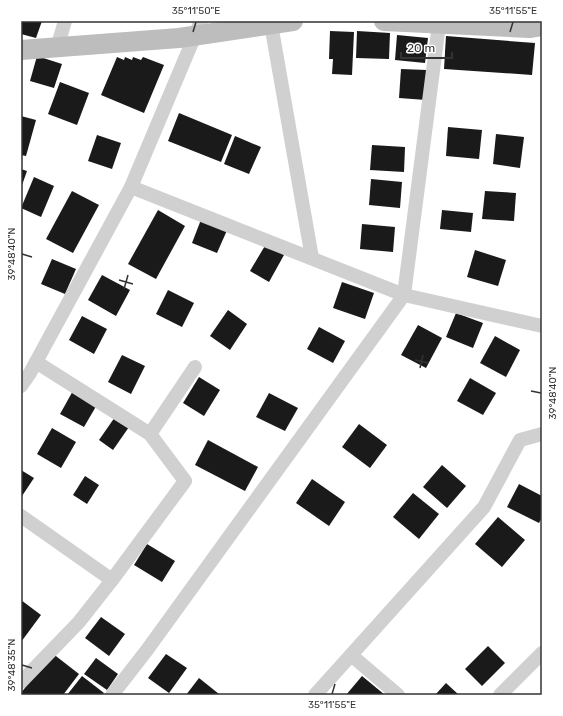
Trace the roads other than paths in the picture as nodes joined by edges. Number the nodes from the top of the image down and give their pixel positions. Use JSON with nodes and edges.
{"nodes":[{"id":1,"x":65,"y":21,"type":"edge"},
{"id":2,"x":293,"y":21,"type":"edge"},
{"id":3,"x":384,"y":21,"type":"edge"},
{"id":4,"x":271,"y":24,"type":"junction"},
{"id":5,"x":439,"y":24,"type":"junction"},
{"id":6,"x":542,"y":26,"type":"edge"},
{"id":7,"x":198,"y":28,"type":"edge"},
{"id":8,"x":57,"y":48,"type":"junction"},
{"id":9,"x":21,"y":50,"type":"edge"},
{"id":10,"x":131,"y":187,"type":"junction"},
{"id":11,"x":312,"y":258,"type":"junction"},
{"id":12,"x":404,"y":294,"type":"junction"},
{"id":13,"x":542,"y":326,"type":"edge"},
{"id":14,"x":36,"y":362,"type":"junction"},
{"id":15,"x":195,"y":367,"type":"dead end"},
{"id":16,"x":21,"y":386,"type":"edge"},
{"id":17,"x":150,"y":434,"type":"junction"},
{"id":18,"x":542,"y":434,"type":"edge"},
{"id":19,"x":21,"y":516,"type":"edge"},
{"id":20,"x":112,"y":580,"type":"junction"},
{"id":21,"x":542,"y":653,"type":"edge"},
{"id":22,"x":351,"y":655,"type":"junction"},
{"id":23,"x":21,"y":682,"type":"edge"},
{"id":24,"x":112,"y":695,"type":"edge"},
{"id":25,"x":315,"y":695,"type":"edge"},
{"id":26,"x":398,"y":695,"type":"edge"},
{"id":27,"x":500,"y":695,"type":"edge"}],
"edges":[{"from":1,"to":8,"type":"street"},
{"from":2,"to":4,"type":"street"},
{"from":3,"to":5,"type":"street"},
{"from":4,"to":7,"type":"street"},
{"from":4,"to":11,"type":"street"},
{"from":5,"to":6,"type":"street"},
{"from":5,"to":12,"type":"street"},
{"from":7,"to":8,"type":"street"},
{"from":7,"to":10,"type":"street"},
{"from":8,"to":9,"type":"street"},
{"from":10,"to":11,"type":"street"},
{"from":10,"to":14,"type":"street"},
{"from":11,"to":12,"type":"street"},
{"from":12,"to":13,"type":"street"},
{"from":12,"to":24,"type":"street"},
{"from":14,"to":16,"type":"street"},
{"from":14,"to":17,"type":"street"},
{"from":15,"to":17,"type":"street"},
{"from":17,"to":20,"type":"street"},
{"from":18,"to":22,"type":"street"},
{"from":19,"to":20,"type":"street"},
{"from":20,"to":23,"type":"street"},
{"from":21,"to":27,"type":"street"},
{"from":22,"to":25,"type":"street"},
{"from":22,"to":26,"type":"street"}]}
